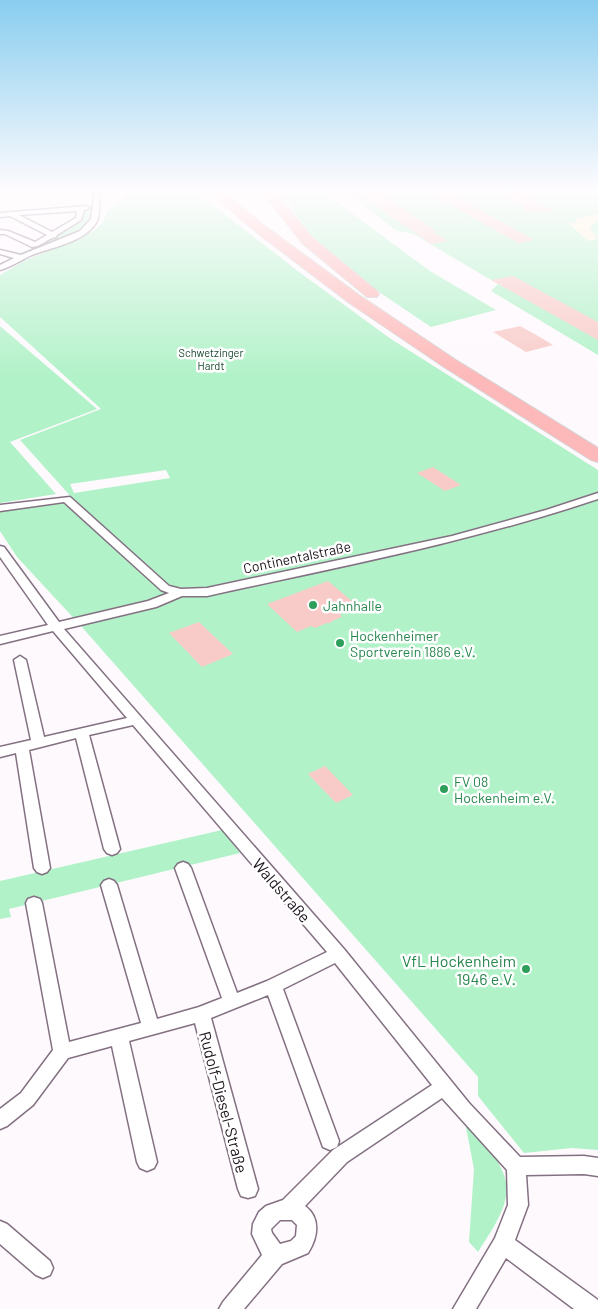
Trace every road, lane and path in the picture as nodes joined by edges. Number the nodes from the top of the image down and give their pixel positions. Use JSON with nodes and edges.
{"nodes":[{"id":1,"x":5,"y":253,"type":"edge"},
{"id":2,"x":31,"y":253,"type":"edge"},
{"id":3,"x":290,"y":253,"type":"edge"},
{"id":4,"x":307,"y":253,"type":"edge"},
{"id":5,"x":322,"y":253,"type":"edge"},
{"id":6,"x":21,"y":257,"type":"junction"},
{"id":7,"x":0,"y":268,"type":"edge"},
{"id":8,"x":381,"y":305,"type":"junction"},
{"id":9,"x":598,"y":441,"type":"edge"},
{"id":10,"x":598,"y":456,"type":"edge"},
{"id":11,"x":598,"y":496,"type":"edge"},
{"id":12,"x":0,"y":508,"type":"edge"},
{"id":13,"x":0,"y":549,"type":"edge"},
{"id":14,"x":4,"y":562,"type":"edge"},
{"id":15,"x":180,"y":593,"type":"junction"},
{"id":16,"x":55,"y":626,"type":"junction"},
{"id":17,"x":0,"y":640,"type":"edge"},
{"id":18,"x":20,"y":660,"type":"dead end"},
{"id":19,"x":135,"y":720,"type":"junction"},
{"id":20,"x":82,"y":734,"type":"junction"},
{"id":21,"x":39,"y":744,"type":"junction"},
{"id":22,"x":22,"y":748,"type":"junction"},
{"id":23,"x":0,"y":752,"type":"edge"},
{"id":24,"x":112,"y":849,"type":"dead end"},
{"id":25,"x":42,"y":868,"type":"dead end"},
{"id":26,"x":183,"y":868,"type":"dead end"},
{"id":27,"x":109,"y":885,"type":"dead end"},
{"id":28,"x":34,"y":903,"type":"dead end"},
{"id":29,"x":338,"y":954,"type":"junction"},
{"id":30,"x":273,"y":986,"type":"junction"},
{"id":31,"x":232,"y":1002,"type":"junction"},
{"id":32,"x":201,"y":1014,"type":"junction"},
{"id":33,"x":151,"y":1028,"type":"junction"},
{"id":34,"x":119,"y":1036,"type":"junction"},
{"id":35,"x":62,"y":1052,"type":"junction"},
{"id":36,"x":445,"y":1086,"type":"junction"},
{"id":37,"x":0,"y":1120,"type":"edge"},
{"id":38,"x":330,"y":1141,"type":"dead end"},
{"id":39,"x":147,"y":1162,"type":"dead end"},
{"id":40,"x":516,"y":1166,"type":"junction"},
{"id":41,"x":598,"y":1167,"type":"edge"},
{"id":42,"x":248,"y":1189,"type":"dead end"},
{"id":43,"x":288,"y":1209,"type":"junction"},
{"id":44,"x":0,"y":1231,"type":"edge"},
{"id":45,"x":503,"y":1244,"type":"junction"},
{"id":46,"x":276,"y":1255,"type":"junction"},
{"id":47,"x":43,"y":1268,"type":"dead end"},
{"id":48,"x":230,"y":1309,"type":"edge"},
{"id":49,"x":464,"y":1309,"type":"edge"},
{"id":50,"x":592,"y":1309,"type":"edge"}],
"edges":[{"from":1,"to":6,"type":"street"},
{"from":2,"to":6,"type":"street"},
{"from":3,"to":10,"type":"highway"},
{"from":4,"to":8,"type":"highway"},
{"from":5,"to":8,"type":"highway"},
{"from":6,"to":7,"type":"street"},
{"from":8,"to":9,"type":"highway"},
{"from":11,"to":15,"type":"street","name":"Continentalstraße"},
{"from":12,"to":15,"type":"street"},
{"from":13,"to":14,"type":"street","name":"Waldstraße"},
{"from":14,"to":16,"type":"street","name":"Waldstraße"},
{"from":15,"to":16,"type":"street","name":"Continentalstraße"},
{"from":16,"to":17,"type":"street","name":"Continentalstraße"},
{"from":16,"to":19,"type":"street","name":"Waldstraße"},
{"from":18,"to":21,"type":"street"},
{"from":19,"to":20,"type":"street"},
{"from":19,"to":29,"type":"street","name":"Waldstraße"},
{"from":20,"to":21,"type":"street"},
{"from":20,"to":24,"type":"street"},
{"from":21,"to":22,"type":"street"},
{"from":22,"to":23,"type":"street"},
{"from":22,"to":25,"type":"street"},
{"from":26,"to":31,"type":"street"},
{"from":27,"to":33,"type":"street"},
{"from":28,"to":35,"type":"street"},
{"from":29,"to":30,"type":"street","name":"Rudolf-Diesel-Straße"},
{"from":29,"to":36,"type":"street","name":"Waldstraße"},
{"from":30,"to":31,"type":"street","name":"Rudolf-Diesel-Straße"},
{"from":30,"to":38,"type":"street"},
{"from":31,"to":32,"type":"street","name":"Rudolf-Diesel-Straße"},
{"from":32,"to":33,"type":"street","name":"Rudolf-Diesel-Straße"},
{"from":32,"to":42,"type":"street","name":"Rudolf-Diesel-Straße"},
{"from":33,"to":34,"type":"street","name":"Rudolf-Diesel-Straße"},
{"from":34,"to":35,"type":"street","name":"Rudolf-Diesel-Straße"},
{"from":34,"to":39,"type":"street"},
{"from":35,"to":37,"type":"street"},
{"from":36,"to":40,"type":"street","name":"Waldstraße"},
{"from":36,"to":43,"type":"street"},
{"from":40,"to":41,"type":"street"},
{"from":40,"to":45,"type":"street"},
{"from":43,"to":46,"type":"street"},
{"from":43,"to":46,"type":"street"},
{"from":44,"to":47,"type":"street"},
{"from":45,"to":49,"type":"street"},
{"from":45,"to":50,"type":"street"},
{"from":46,"to":48,"type":"street"}]}
